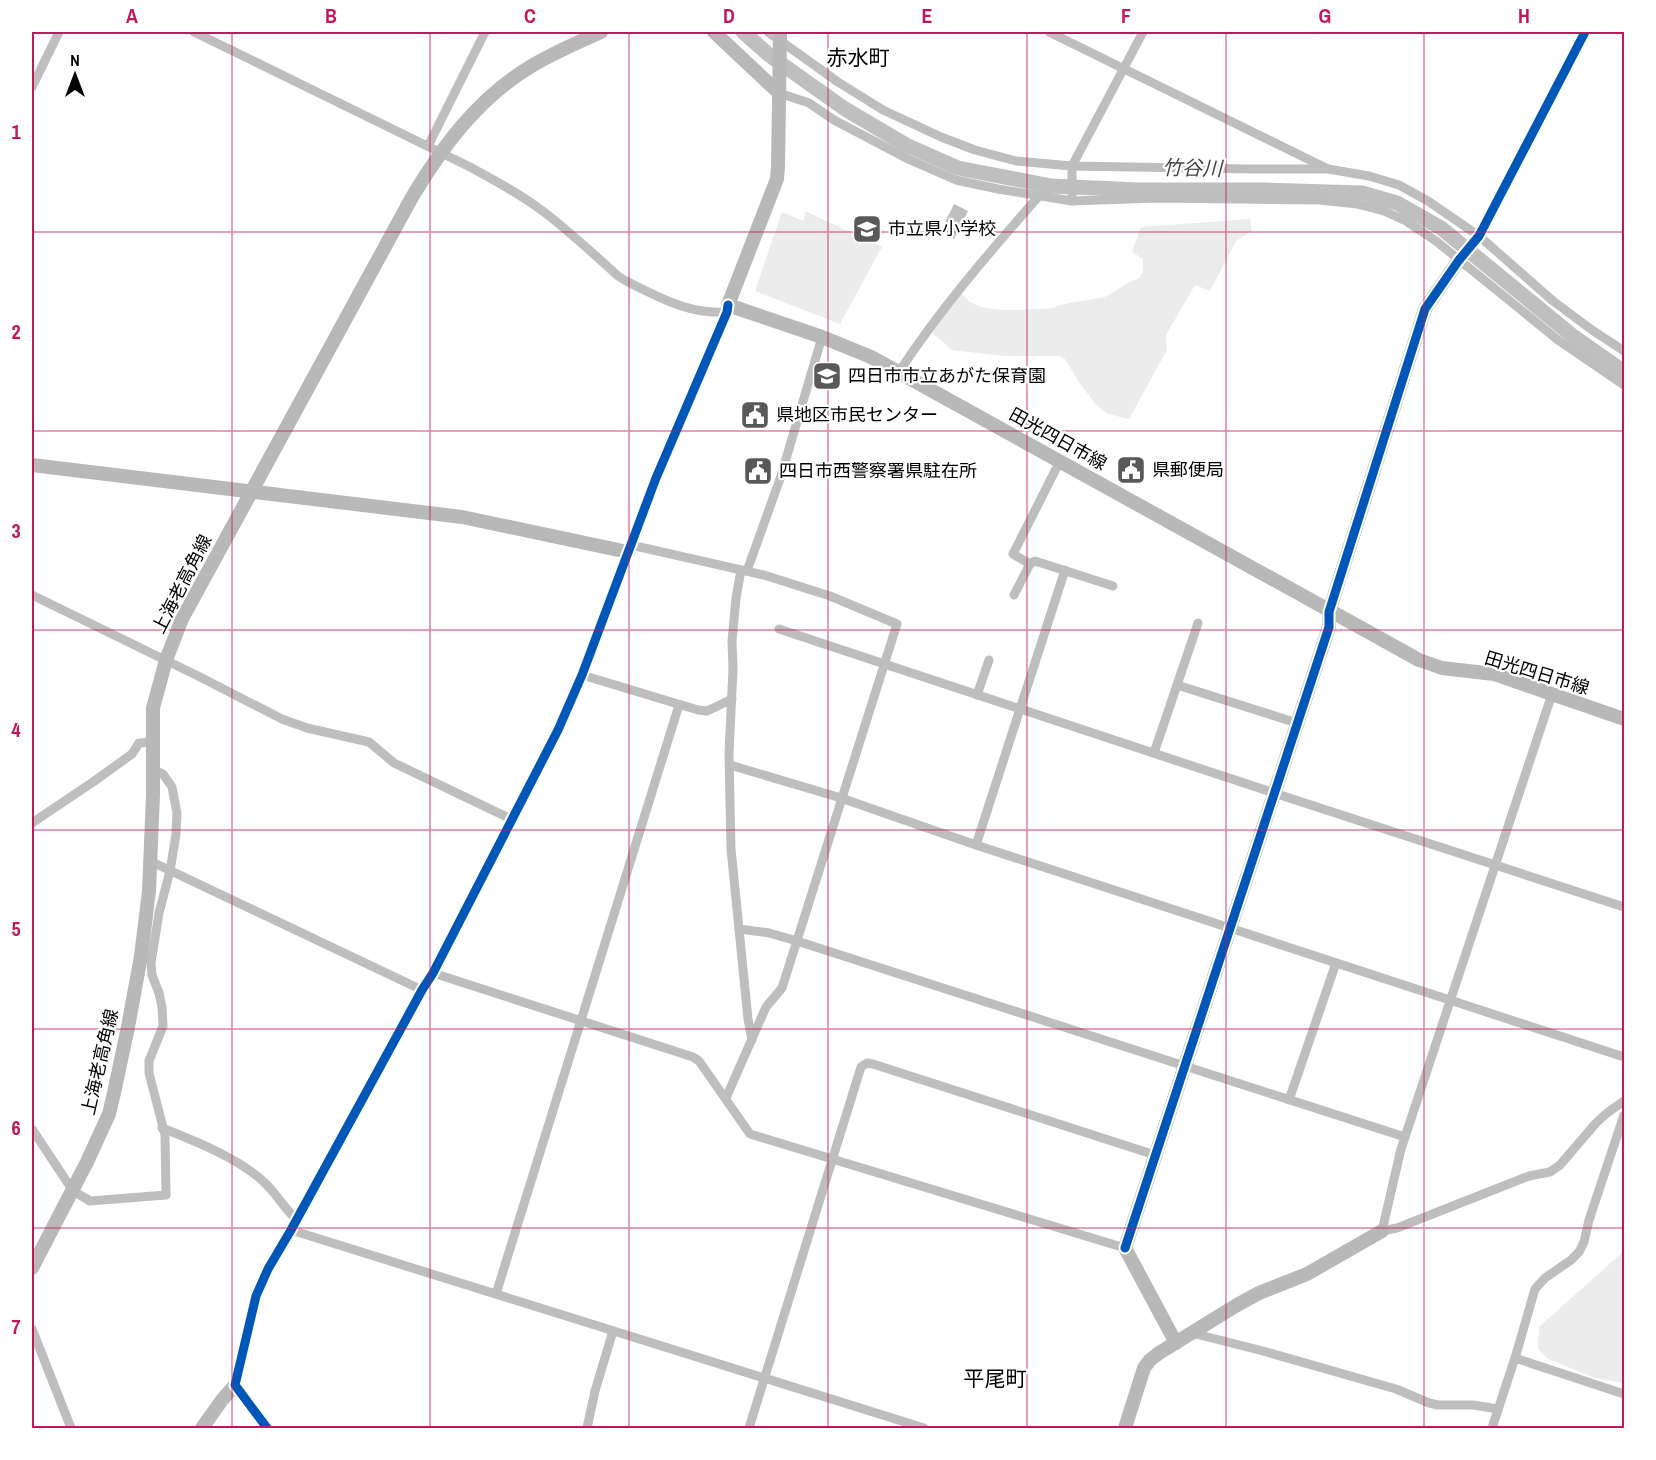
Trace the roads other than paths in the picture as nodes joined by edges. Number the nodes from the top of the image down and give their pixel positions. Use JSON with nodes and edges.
{"nodes":[{"id":1,"x":59,"y":32,"type":"edge"},
{"id":2,"x":194,"y":32,"type":"edge"},
{"id":3,"x":485,"y":32,"type":"edge"},
{"id":4,"x":601,"y":32,"type":"edge"},
{"id":5,"x":714,"y":32,"type":"edge"},
{"id":6,"x":768,"y":32,"type":"edge"},
{"id":7,"x":1048,"y":32,"type":"edge"},
{"id":8,"x":1143,"y":32,"type":"edge"},
{"id":9,"x":1585,"y":32,"type":"edge"},
{"id":10,"x":780,"y":40,"type":"edge"},
{"id":11,"x":1123,"y":69,"type":"junction"},
{"id":12,"x":32,"y":87,"type":"edge"},
{"id":13,"x":779,"y":89,"type":"junction"},
{"id":14,"x":434,"y":149,"type":"junction"},
{"id":15,"x":1072,"y":166,"type":"junction"},
{"id":16,"x":1328,"y":169,"type":"junction"},
{"id":17,"x":1038,"y":196,"type":"junction"},
{"id":18,"x":1072,"y":198,"type":"junction"},
{"id":19,"x":1478,"y":239,"type":"junction"},
{"id":20,"x":1461,"y":259,"type":"junction"},
{"id":21,"x":728,"y":309,"type":"junction"},
{"id":22,"x":822,"y":337,"type":"junction"},
{"id":23,"x":1624,"y":351,"type":"edge"},
{"id":24,"x":899,"y":372,"type":"junction"},
{"id":25,"x":1624,"y":385,"type":"edge"},
{"id":26,"x":1060,"y":461,"type":"junction"},
{"id":27,"x":32,"y":465,"type":"edge"},
{"id":28,"x":251,"y":491,"type":"junction"},
{"id":29,"x":629,"y":549,"type":"junction"},
{"id":30,"x":1030,"y":564,"type":"junction"},
{"id":31,"x":1065,"y":570,"type":"junction"},
{"id":32,"x":744,"y":571,"type":"junction"},
{"id":33,"x":1113,"y":586,"type":"dead end"},
{"id":34,"x":32,"y":595,"type":"edge"},
{"id":35,"x":1014,"y":595,"type":"dead end"},
{"id":36,"x":1329,"y":612,"type":"junction"},
{"id":37,"x":1198,"y":623,"type":"dead end"},
{"id":38,"x":779,"y":629,"type":"dead end"},
{"id":39,"x":166,"y":660,"type":"junction"},
{"id":40,"x":988,"y":660,"type":"dead end"},
{"id":41,"x":885,"y":665,"type":"junction"},
{"id":42,"x":582,"y":675,"type":"junction"},
{"id":43,"x":1177,"y":685,"type":"junction"},
{"id":44,"x":1552,"y":694,"type":"junction"},
{"id":45,"x":977,"y":695,"type":"junction"},
{"id":46,"x":732,"y":699,"type":"junction"},
{"id":47,"x":679,"y":705,"type":"junction"},
{"id":48,"x":1020,"y":710,"type":"junction"},
{"id":49,"x":1624,"y":719,"type":"edge"},
{"id":50,"x":1297,"y":723,"type":"junction"},
{"id":51,"x":152,"y":742,"type":"junction"},
{"id":52,"x":1154,"y":753,"type":"junction"},
{"id":53,"x":730,"y":765,"type":"junction"},
{"id":54,"x":152,"y":769,"type":"junction"},
{"id":55,"x":1274,"y":793,"type":"junction"},
{"id":56,"x":841,"y":798,"type":"junction"},
{"id":57,"x":513,"y":820,"type":"junction"},
{"id":58,"x":32,"y":823,"type":"edge"},
{"id":59,"x":976,"y":845,"type":"junction"},
{"id":60,"x":150,"y":861,"type":"junction"},
{"id":61,"x":1496,"y":866,"type":"junction"},
{"id":62,"x":170,"y":871,"type":"junction"},
{"id":63,"x":1624,"y":908,"type":"edge"},
{"id":64,"x":1230,"y":928,"type":"junction"},
{"id":65,"x":738,"y":929,"type":"junction"},
{"id":66,"x":797,"y":941,"type":"junction"},
{"id":67,"x":1336,"y":963,"type":"junction"},
{"id":68,"x":433,"y":974,"type":"junction"},
{"id":69,"x":422,"y":990,"type":"junction"},
{"id":70,"x":1450,"y":1001,"type":"junction"},
{"id":71,"x":581,"y":1020,"type":"junction"},
{"id":72,"x":752,"y":1040,"type":"junction"},
{"id":73,"x":1624,"y":1057,"type":"edge"},
{"id":74,"x":1184,"y":1066,"type":"junction"},
{"id":75,"x":726,"y":1098,"type":"junction"},
{"id":76,"x":1288,"y":1100,"type":"junction"},
{"id":77,"x":1623,"y":1103,"type":"edge"},
{"id":78,"x":1624,"y":1115,"type":"edge"},
{"id":79,"x":162,"y":1128,"type":"junction"},
{"id":80,"x":32,"y":1129,"type":"edge"},
{"id":81,"x":1405,"y":1137,"type":"junction"},
{"id":82,"x":1155,"y":1155,"type":"junction"},
{"id":83,"x":833,"y":1160,"type":"junction"},
{"id":84,"x":73,"y":1191,"type":"junction"},
{"id":85,"x":296,"y":1220,"type":"junction"},
{"id":86,"x":291,"y":1230,"type":"junction"},
{"id":87,"x":1382,"y":1231,"type":"junction"},
{"id":88,"x":1125,"y":1248,"type":"junction"},
{"id":89,"x":32,"y":1268,"type":"edge"},
{"id":90,"x":496,"y":1294,"type":"junction"},
{"id":91,"x":32,"y":1329,"type":"edge"},
{"id":92,"x":613,"y":1331,"type":"junction"},
{"id":93,"x":1192,"y":1333,"type":"junction"},
{"id":94,"x":1176,"y":1343,"type":"junction"},
{"id":95,"x":1515,"y":1358,"type":"junction"},
{"id":96,"x":764,"y":1379,"type":"junction"},
{"id":97,"x":235,"y":1384,"type":"junction"},
{"id":98,"x":1624,"y":1394,"type":"edge"},
{"id":99,"x":1498,"y":1409,"type":"junction"},
{"id":100,"x":71,"y":1428,"type":"edge"},
{"id":101,"x":202,"y":1428,"type":"edge"},
{"id":102,"x":267,"y":1428,"type":"edge"},
{"id":103,"x":587,"y":1428,"type":"edge"},
{"id":104,"x":749,"y":1428,"type":"edge"},
{"id":105,"x":924,"y":1428,"type":"edge"},
{"id":106,"x":1125,"y":1428,"type":"edge"},
{"id":107,"x":1492,"y":1428,"type":"edge"}],
"edges":[{"from":1,"to":12,"type":"street"},
{"from":2,"to":14,"type":"street"},
{"from":3,"to":14,"type":"street"},
{"from":4,"to":14,"type":"main road","name":"上海老高角線"},
{"from":5,"to":13,"type":"main road"},
{"from":6,"to":10,"type":"street"},
{"from":7,"to":11,"type":"street"},
{"from":8,"to":11,"type":"street"},
{"from":9,"to":19,"type":"street"},
{"from":10,"to":13,"type":"main road"},
{"from":10,"to":15,"type":"street"},
{"from":11,"to":15,"type":"street"},
{"from":11,"to":16,"type":"street"},
{"from":13,"to":17,"type":"street"},
{"from":13,"to":21,"type":"main road"},
{"from":14,"to":21,"type":"street"},
{"from":14,"to":28,"type":"main road","name":"上海老高角線"},
{"from":15,"to":16,"type":"street"},
{"from":15,"to":18,"type":"street"},
{"from":16,"to":19,"type":"street"},
{"from":17,"to":18,"type":"street"},
{"from":17,"to":24,"type":"street"},
{"from":18,"to":20,"type":"street"},
{"from":19,"to":20,"type":"street"},
{"from":19,"to":23,"type":"street"},
{"from":20,"to":25,"type":"street"},
{"from":20,"to":36,"type":"main road"},
{"from":21,"to":22,"type":"main road","name":"田光四日市線"},
{"from":21,"to":29,"type":"street"},
{"from":22,"to":24,"type":"main road","name":"田光四日市線"},
{"from":22,"to":32,"type":"street"},
{"from":24,"to":26,"type":"main road","name":"田光四日市線"},
{"from":26,"to":30,"type":"street"},
{"from":26,"to":36,"type":"main road","name":"田光四日市線"},
{"from":27,"to":28,"type":"main road"},
{"from":28,"to":29,"type":"main road"},
{"from":28,"to":39,"type":"main road","name":"上海老高角線"},
{"from":29,"to":32,"type":"street"},
{"from":29,"to":42,"type":"street"},
{"from":30,"to":31,"type":"street"},
{"from":30,"to":35,"type":"street"},
{"from":31,"to":33,"type":"street"},
{"from":31,"to":48,"type":"street"},
{"from":32,"to":41,"type":"street"},
{"from":32,"to":46,"type":"street"},
{"from":34,"to":39,"type":"street"},
{"from":36,"to":44,"type":"main road","name":"田光四日市線"},
{"from":36,"to":50,"type":"main road"},
{"from":37,"to":43,"type":"street"},
{"from":38,"to":41,"type":"street"},
{"from":39,"to":51,"type":"main road","name":"上海老高角線"},
{"from":39,"to":57,"type":"street"},
{"from":40,"to":45,"type":"street"},
{"from":41,"to":45,"type":"street"},
{"from":41,"to":56,"type":"street"},
{"from":42,"to":47,"type":"street"},
{"from":42,"to":57,"type":"street"},
{"from":43,"to":50,"type":"street"},
{"from":43,"to":52,"type":"street"},
{"from":44,"to":49,"type":"main road","name":"田光四日市線"},
{"from":44,"to":61,"type":"street"},
{"from":45,"to":48,"type":"street"},
{"from":46,"to":47,"type":"street"},
{"from":46,"to":53,"type":"street"},
{"from":47,"to":71,"type":"street"},
{"from":48,"to":52,"type":"street"},
{"from":48,"to":59,"type":"street"},
{"from":50,"to":55,"type":"main road"},
{"from":51,"to":54,"type":"main road","name":"上海老高角線"},
{"from":51,"to":58,"type":"street"},
{"from":52,"to":55,"type":"street"},
{"from":53,"to":56,"type":"street"},
{"from":53,"to":65,"type":"street"},
{"from":54,"to":60,"type":"main road","name":"上海老高角線"},
{"from":54,"to":62,"type":"street"},
{"from":55,"to":61,"type":"street"},
{"from":55,"to":64,"type":"main road"},
{"from":56,"to":59,"type":"street"},
{"from":56,"to":66,"type":"street"},
{"from":57,"to":68,"type":"street"},
{"from":59,"to":64,"type":"street"},
{"from":60,"to":62,"type":"street"},
{"from":60,"to":84,"type":"main road","name":"上海老高角線"},
{"from":61,"to":63,"type":"street"},
{"from":61,"to":70,"type":"street"},
{"from":62,"to":69,"type":"street"},
{"from":62,"to":79,"type":"street"},
{"from":64,"to":67,"type":"street"},
{"from":64,"to":74,"type":"main road"},
{"from":65,"to":66,"type":"street"},
{"from":65,"to":72,"type":"street"},
{"from":66,"to":72,"type":"street"},
{"from":66,"to":74,"type":"street"},
{"from":67,"to":70,"type":"street"},
{"from":67,"to":76,"type":"street"},
{"from":68,"to":69,"type":"street"},
{"from":68,"to":71,"type":"street"},
{"from":69,"to":85,"type":"street"},
{"from":70,"to":73,"type":"street"},
{"from":70,"to":81,"type":"street"},
{"from":71,"to":75,"type":"street"},
{"from":71,"to":90,"type":"street"},
{"from":72,"to":75,"type":"street"},
{"from":74,"to":76,"type":"street"},
{"from":74,"to":82,"type":"main road"},
{"from":75,"to":83,"type":"street"},
{"from":76,"to":81,"type":"street"},
{"from":77,"to":87,"type":"street"},
{"from":78,"to":95,"type":"street"},
{"from":79,"to":84,"type":"street"},
{"from":79,"to":85,"type":"street"},
{"from":80,"to":84,"type":"street"},
{"from":81,"to":87,"type":"street"},
{"from":82,"to":83,"type":"street"},
{"from":82,"to":88,"type":"main road"},
{"from":83,"to":88,"type":"street"},
{"from":83,"to":96,"type":"street"},
{"from":84,"to":89,"type":"main road","name":"上海老高角線"},
{"from":85,"to":86,"type":"street"},
{"from":86,"to":90,"type":"street"},
{"from":86,"to":97,"type":"street"},
{"from":87,"to":93,"type":"main road"},
{"from":88,"to":94,"type":"main road"},
{"from":90,"to":92,"type":"street"},
{"from":91,"to":100,"type":"street"},
{"from":92,"to":96,"type":"street"},
{"from":92,"to":103,"type":"street"},
{"from":93,"to":94,"type":"main road"},
{"from":93,"to":99,"type":"street"},
{"from":94,"to":106,"type":"main road"},
{"from":95,"to":98,"type":"street"},
{"from":95,"to":99,"type":"street"},
{"from":96,"to":104,"type":"street"},
{"from":96,"to":105,"type":"street"},
{"from":97,"to":101,"type":"main road"},
{"from":97,"to":102,"type":"street"},
{"from":99,"to":107,"type":"street"}]}
